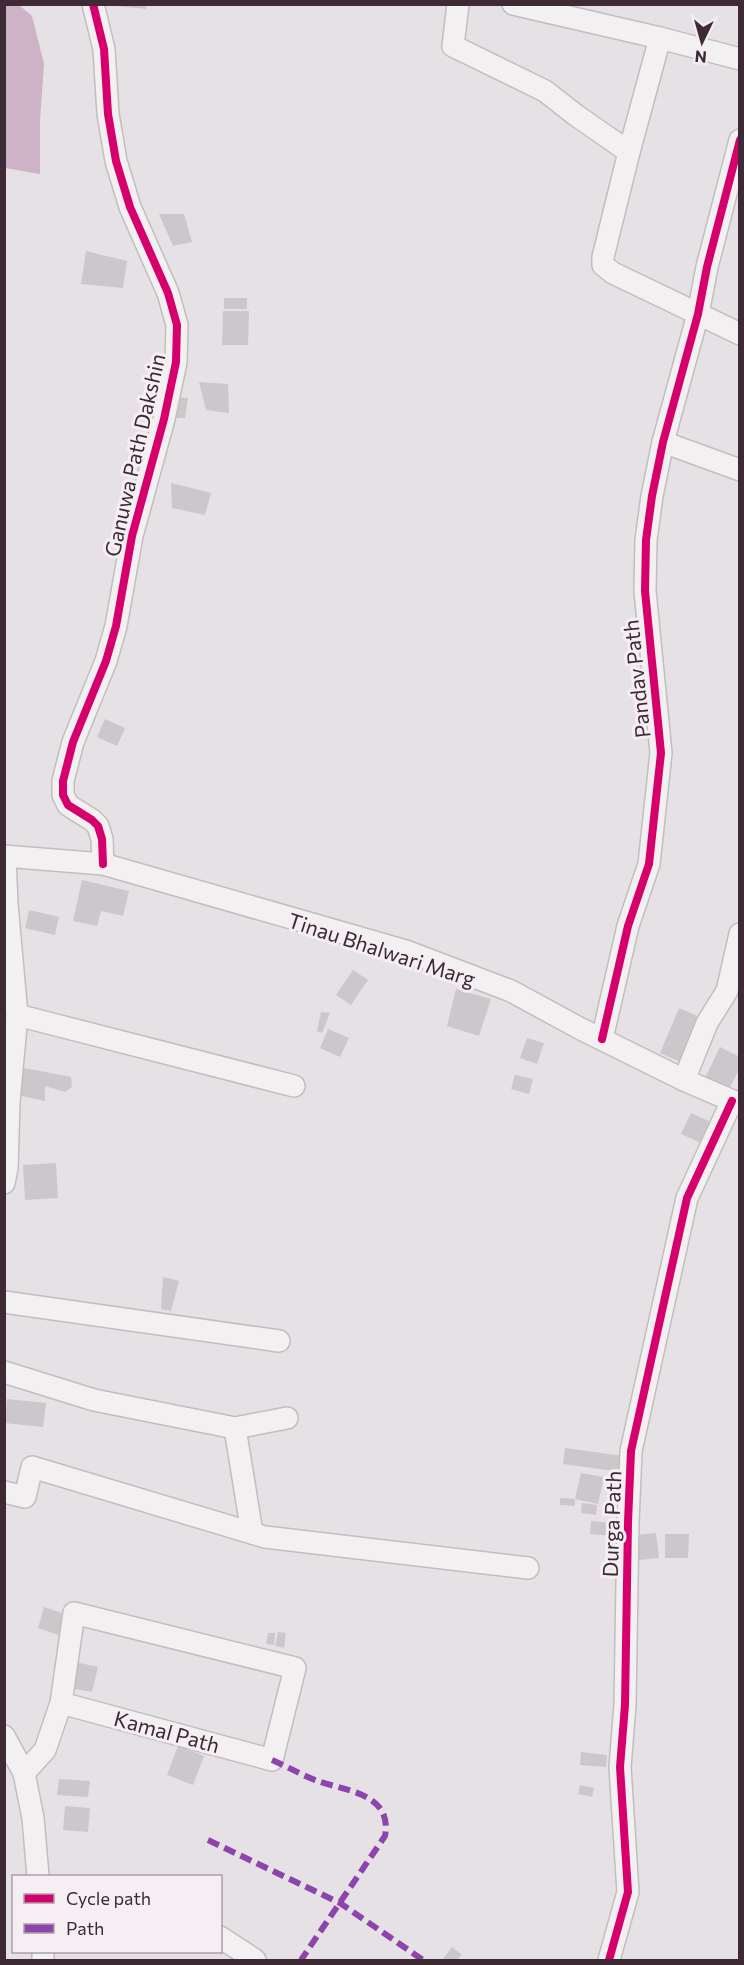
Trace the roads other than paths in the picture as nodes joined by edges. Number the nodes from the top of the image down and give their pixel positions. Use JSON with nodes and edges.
{"nodes":[{"id":1,"x":93,"y":4,"type":"edge"},
{"id":2,"x":458,"y":4,"type":"edge"},
{"id":3,"x":513,"y":4,"type":"edge"},
{"id":4,"x":660,"y":38,"type":"junction"},
{"id":5,"x":740,"y":60,"type":"edge"},
{"id":6,"x":739,"y":144,"type":"edge"},
{"id":7,"x":629,"y":152,"type":"junction"},
{"id":8,"x":698,"y":314,"type":"junction"},
{"id":9,"x":740,"y":334,"type":"edge"},
{"id":10,"x":663,"y":442,"type":"junction"},
{"id":11,"x":740,"y":470,"type":"edge"},
{"id":12,"x":5,"y":856,"type":"edge"},
{"id":13,"x":103,"y":864,"type":"junction"},
{"id":14,"x":740,"y":934,"type":"edge"},
{"id":15,"x":17,"y":1015,"type":"junction"},
{"id":16,"x":602,"y":1039,"type":"junction"},
{"id":17,"x":684,"y":1080,"type":"junction"},
{"id":18,"x":294,"y":1086,"type":"dead end"},
{"id":19,"x":736,"y":1103,"type":"edge"},
{"id":20,"x":4,"y":1183,"type":"edge"},
{"id":21,"x":4,"y":1302,"type":"edge"},
{"id":22,"x":279,"y":1341,"type":"dead end"},
{"id":23,"x":4,"y":1372,"type":"edge"},
{"id":24,"x":287,"y":1418,"type":"dead end"},
{"id":25,"x":235,"y":1428,"type":"junction"},
{"id":26,"x":4,"y":1492,"type":"edge"},
{"id":27,"x":252,"y":1533,"type":"junction"},
{"id":28,"x":528,"y":1568,"type":"dead end"},
{"id":29,"x":61,"y":1703,"type":"junction"},
{"id":30,"x":4,"y":1736,"type":"edge"},
{"id":31,"x":24,"y":1773,"type":"junction"},
{"id":32,"x":38,"y":1875,"type":"edge"},
{"id":33,"x":222,"y":1939,"type":"edge"},
{"id":34,"x":255,"y":1960,"type":"edge"},
{"id":35,"x":609,"y":1960,"type":"edge"}],
"edges":[{"from":1,"to":13,"type":"street","name":"Ganuwa Path Dakshin"},
{"from":2,"to":7,"type":"street"},
{"from":3,"to":4,"type":"street"},
{"from":4,"to":5,"type":"street"},
{"from":4,"to":7,"type":"street"},
{"from":6,"to":8,"type":"street","name":"Pandav Path"},
{"from":7,"to":8,"type":"street"},
{"from":8,"to":9,"type":"street"},
{"from":8,"to":10,"type":"street","name":"Pandav Path"},
{"from":10,"to":11,"type":"street"},
{"from":10,"to":16,"type":"street","name":"Pandav Path"},
{"from":12,"to":13,"type":"street","name":"Tinau Bhalwari Marg"},
{"from":12,"to":15,"type":"street"},
{"from":13,"to":16,"type":"street","name":"Tinau Bhalwari Marg"},
{"from":14,"to":17,"type":"street"},
{"from":15,"to":18,"type":"street"},
{"from":15,"to":20,"type":"street"},
{"from":16,"to":17,"type":"street","name":"Tinau Bhalwari Marg"},
{"from":17,"to":19,"type":"street","name":"Tinau Bhalwari Marg"},
{"from":19,"to":35,"type":"street","name":"Durga Path"},
{"from":21,"to":22,"type":"street"},
{"from":23,"to":25,"type":"street"},
{"from":24,"to":25,"type":"street"},
{"from":25,"to":27,"type":"street"},
{"from":26,"to":27,"type":"street"},
{"from":27,"to":28,"type":"street"},
{"from":29,"to":29,"type":"street","name":"Kamal Path"},
{"from":29,"to":31,"type":"street"},
{"from":30,"to":31,"type":"street"},
{"from":31,"to":32,"type":"street"},
{"from":33,"to":34,"type":"street"}]}
